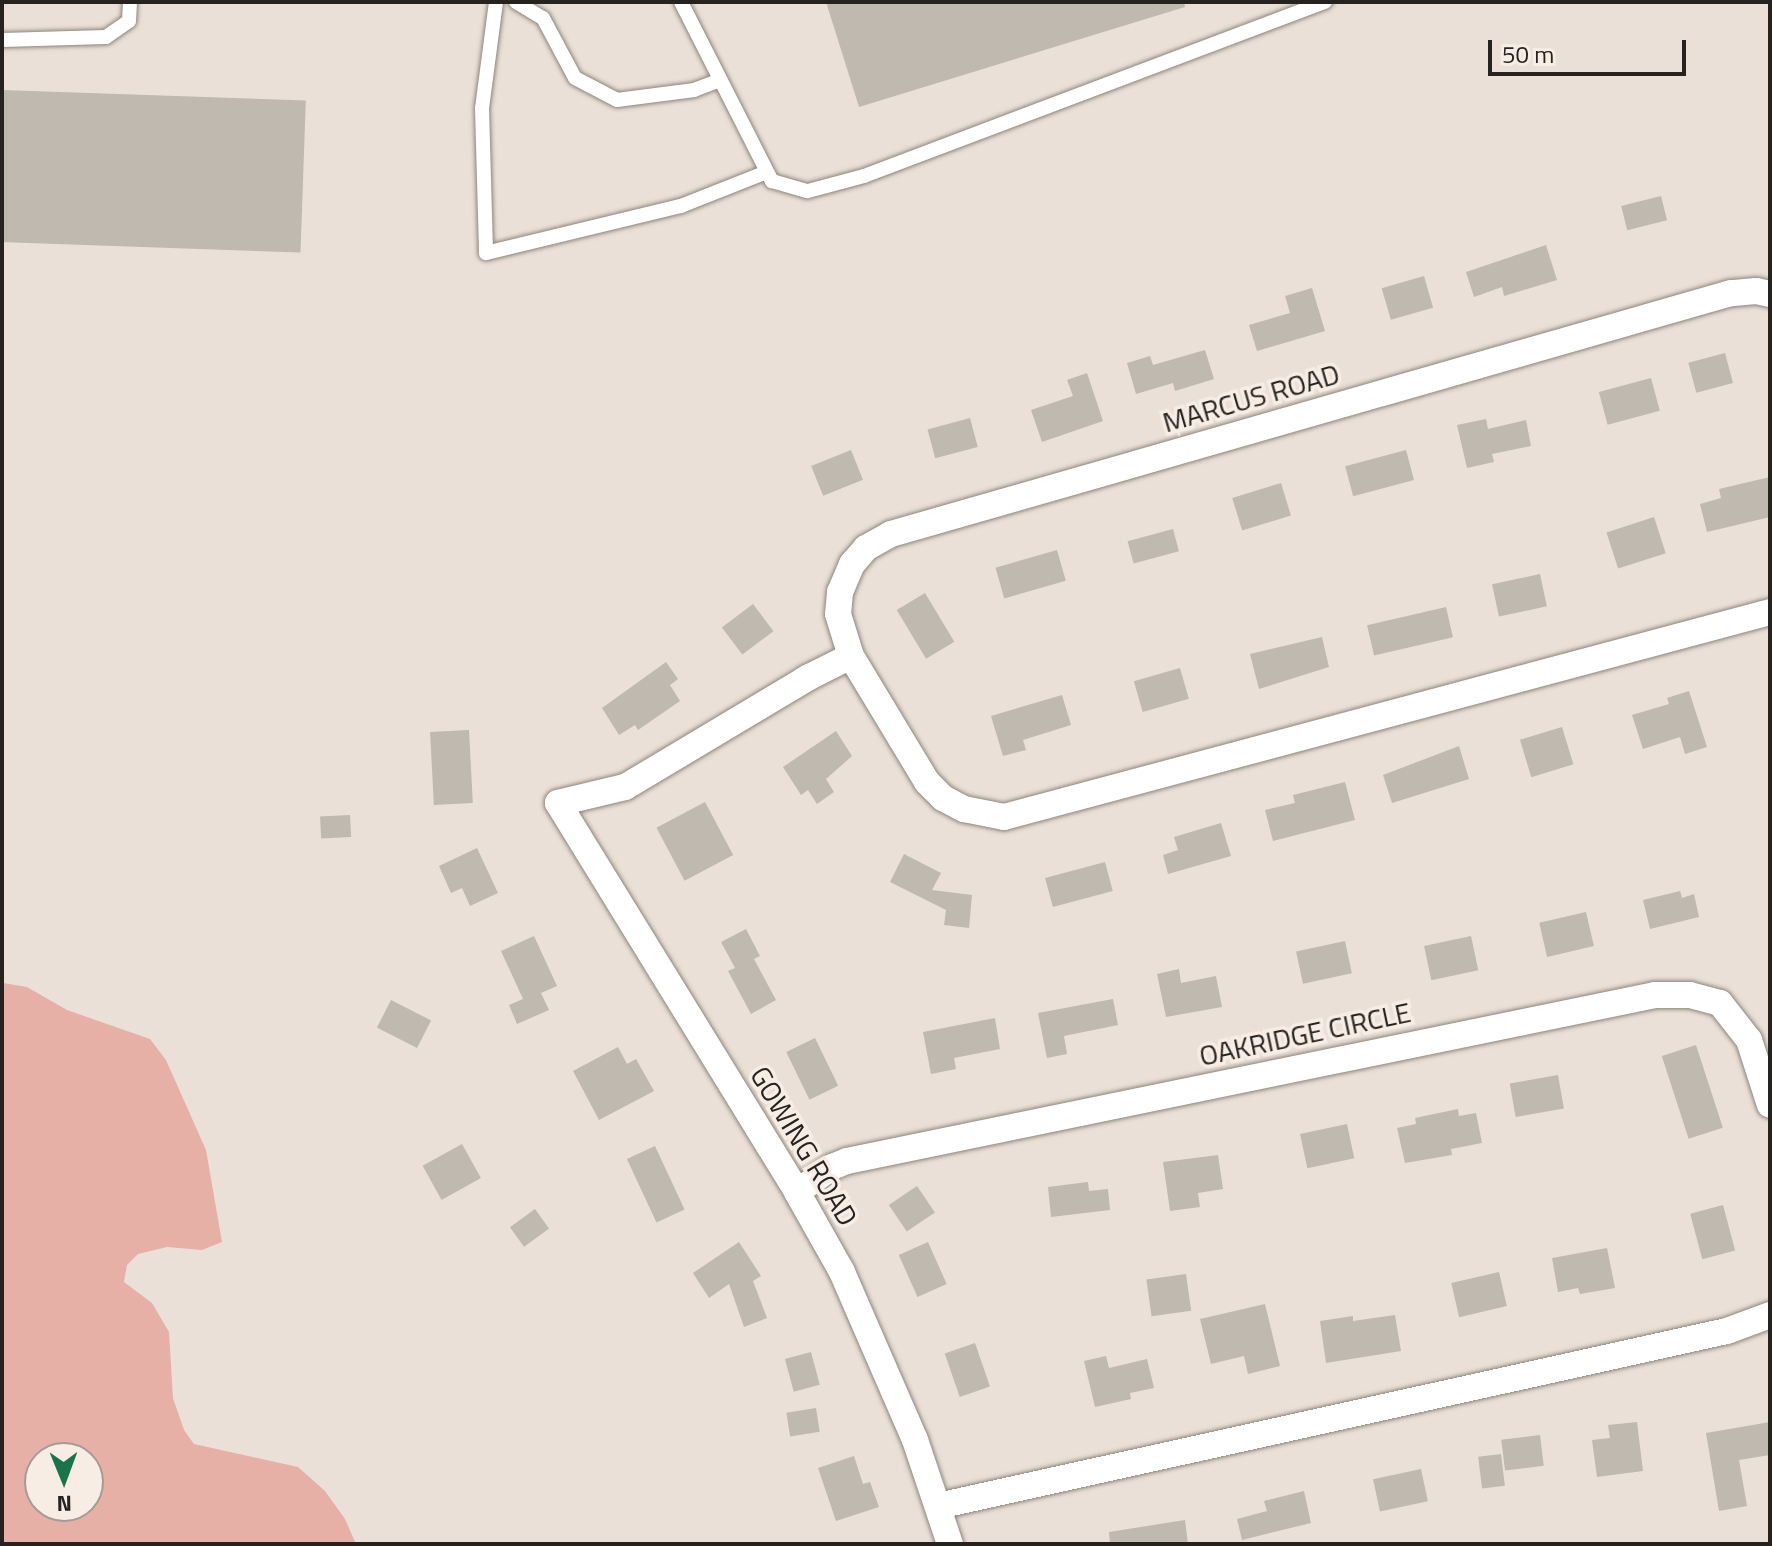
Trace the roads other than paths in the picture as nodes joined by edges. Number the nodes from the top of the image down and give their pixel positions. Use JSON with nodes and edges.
{"nodes":[{"id":1,"x":130,"y":2,"type":"edge"},
{"id":2,"x":496,"y":2,"type":"edge"},
{"id":3,"x":516,"y":2,"type":"edge"},
{"id":4,"x":681,"y":2,"type":"edge"},
{"id":5,"x":1325,"y":2,"type":"edge"},
{"id":6,"x":2,"y":40,"type":"edge"},
{"id":7,"x":720,"y":80,"type":"junction"},
{"id":8,"x":767,"y":172,"type":"junction"},
{"id":9,"x":1770,"y":294,"type":"edge"},
{"id":10,"x":1770,"y":612,"type":"edge"},
{"id":11,"x":851,"y":656,"type":"junction"},
{"id":12,"x":1770,"y":1105,"type":"edge"},
{"id":13,"x":797,"y":1192,"type":"junction"},
{"id":14,"x":1770,"y":1315,"type":"edge"},
{"id":15,"x":938,"y":1506,"type":"junction"},
{"id":16,"x":950,"y":1544,"type":"edge"}],
"edges":[{"from":1,"to":6,"type":"lane"},
{"from":2,"to":8,"type":"lane"},
{"from":3,"to":7,"type":"lane"},
{"from":4,"to":7,"type":"lane"},
{"from":5,"to":8,"type":"lane"},
{"from":7,"to":8,"type":"lane"},
{"from":9,"to":11,"type":"street","name":"MARCUS ROAD"},
{"from":10,"to":11,"type":"street","name":"MARCUS ROAD"},
{"from":11,"to":13,"type":"street","name":"GOWING ROAD"},
{"from":12,"to":13,"type":"street","name":"OAKRIDGE CIRCLE"},
{"from":13,"to":15,"type":"street","name":"GOWING ROAD"},
{"from":14,"to":15,"type":"street"},
{"from":15,"to":16,"type":"street","name":"GOWING ROAD"}]}
